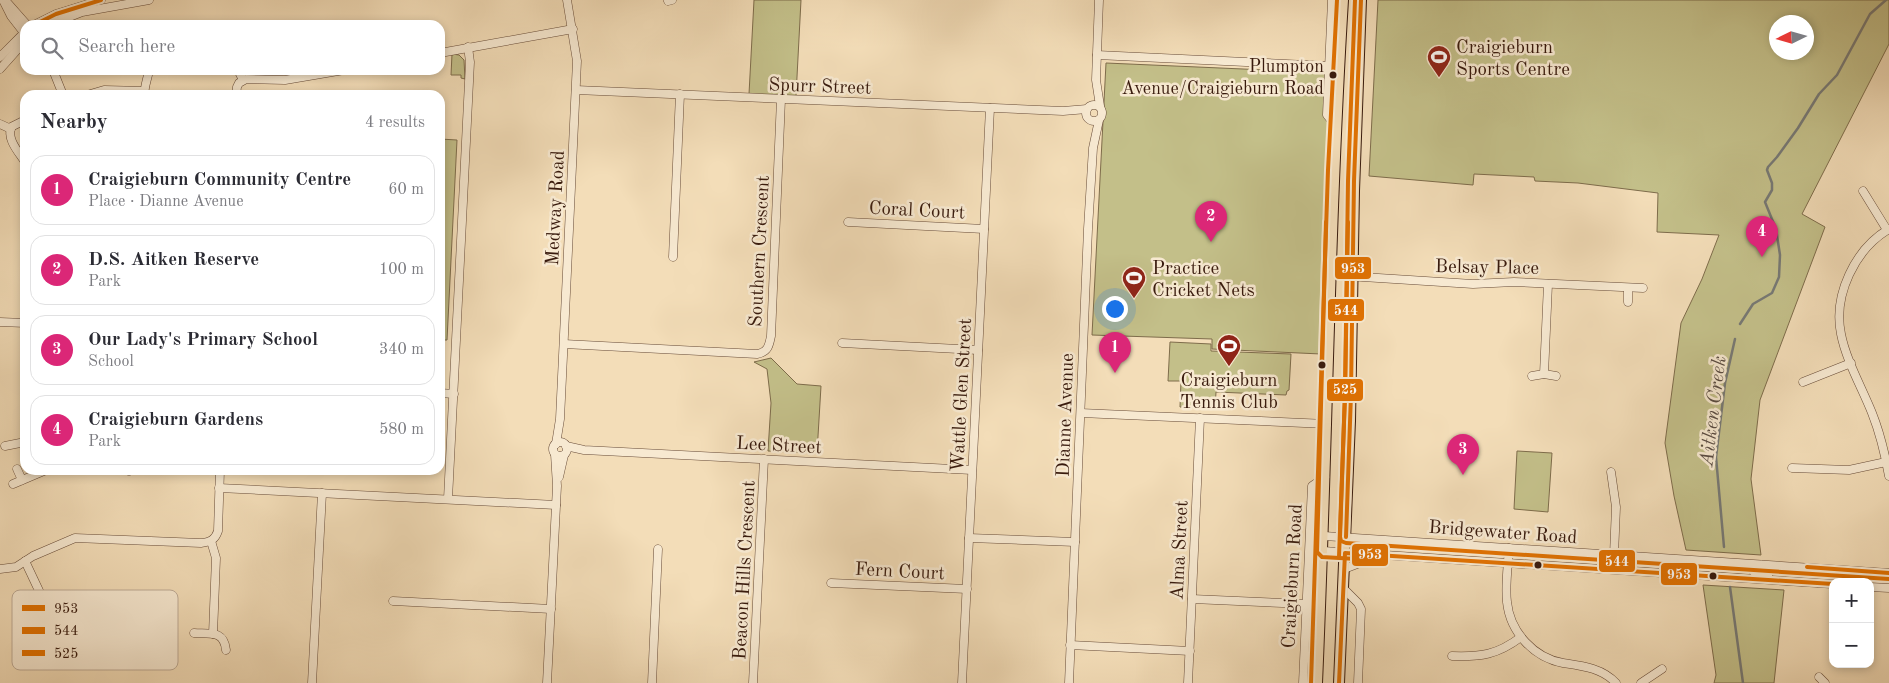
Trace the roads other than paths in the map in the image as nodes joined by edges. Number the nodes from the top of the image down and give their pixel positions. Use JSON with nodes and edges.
{"nodes":[{"id":1,"x":4,"y":0,"type":"edge"},
{"id":2,"x":101,"y":0,"type":"edge"},
{"id":3,"x":149,"y":0,"type":"edge"},
{"id":4,"x":567,"y":0,"type":"edge"},
{"id":5,"x":1099,"y":0,"type":"edge"},
{"id":6,"x":1332,"y":0,"type":"edge"},
{"id":7,"x":1342,"y":0,"type":"edge"},
{"id":8,"x":1361,"y":0,"type":"edge"},
{"id":9,"x":138,"y":1,"type":"edge"},
{"id":10,"x":45,"y":20,"type":"edge"},
{"id":11,"x":58,"y":20,"type":"edge"},
{"id":12,"x":20,"y":26,"type":"edge"},
{"id":13,"x":572,"y":29,"type":"junction"},
{"id":14,"x":20,"y":36,"type":"edge"},
{"id":15,"x":20,"y":47,"type":"edge"},
{"id":16,"x":468,"y":47,"type":"junction"},
{"id":17,"x":445,"y":52,"type":"edge"},
{"id":18,"x":1097,"y":55,"type":"junction"},
{"id":19,"x":0,"y":57,"type":"edge"},
{"id":20,"x":1329,"y":66,"type":"junction"},
{"id":21,"x":0,"y":69,"type":"edge"},
{"id":22,"x":56,"y":75,"type":"edge"},
{"id":23,"x":148,"y":75,"type":"edge"},
{"id":24,"x":240,"y":75,"type":"edge"},
{"id":25,"x":314,"y":75,"type":"edge"},
{"id":26,"x":243,"y":80,"type":"junction"},
{"id":27,"x":1096,"y":80,"type":"junction"},
{"id":28,"x":61,"y":90,"type":"edge"},
{"id":29,"x":145,"y":90,"type":"edge"},
{"id":30,"x":236,"y":90,"type":"edge"},
{"id":31,"x":576,"y":90,"type":"junction"},
{"id":32,"x":680,"y":94,"type":"junction"},
{"id":33,"x":781,"y":99,"type":"junction"},
{"id":34,"x":1100,"y":106,"type":"junction"},
{"id":35,"x":990,"y":108,"type":"junction"},
{"id":36,"x":1088,"y":113,"type":"junction"},
{"id":37,"x":1099,"y":120,"type":"junction"},
{"id":38,"x":20,"y":122,"type":"edge"},
{"id":39,"x":0,"y":124,"type":"edge"},
{"id":40,"x":1336,"y":126,"type":"junction"},
{"id":41,"x":11,"y":129,"type":"junction"},
{"id":42,"x":1093,"y":148,"type":"junction"},
{"id":43,"x":20,"y":154,"type":"edge"},
{"id":44,"x":1863,"y":191,"type":"dead end"},
{"id":45,"x":848,"y":222,"type":"dead end"},
{"id":46,"x":984,"y":229,"type":"junction"},
{"id":47,"x":1888,"y":229,"type":"edge"},
{"id":48,"x":673,"y":257,"type":"dead end"},
{"id":49,"x":1330,"y":275,"type":"junction"},
{"id":50,"x":1353,"y":281,"type":"junction"},
{"id":51,"x":1548,"y":284,"type":"junction"},
{"id":52,"x":1628,"y":288,"type":"junction"},
{"id":53,"x":1643,"y":288,"type":"dead end"},
{"id":54,"x":1628,"y":302,"type":"dead end"},
{"id":55,"x":0,"y":322,"type":"edge"},
{"id":56,"x":20,"y":323,"type":"edge"},
{"id":57,"x":842,"y":343,"type":"dead end"},
{"id":58,"x":564,"y":344,"type":"junction"},
{"id":59,"x":978,"y":350,"type":"junction"},
{"id":60,"x":1851,"y":363,"type":"junction"},
{"id":61,"x":1544,"y":374,"type":"junction"},
{"id":62,"x":1532,"y":376,"type":"dead end"},
{"id":63,"x":1556,"y":376,"type":"dead end"},
{"id":64,"x":1803,"y":382,"type":"dead end"},
{"id":65,"x":445,"y":393,"type":"edge"},
{"id":66,"x":454,"y":394,"type":"junction"},
{"id":67,"x":1081,"y":414,"type":"junction"},
{"id":68,"x":1200,"y":418,"type":"junction"},
{"id":69,"x":560,"y":419,"type":"junction"},
{"id":70,"x":1327,"y":424,"type":"junction"},
{"id":71,"x":20,"y":443,"type":"edge"},
{"id":72,"x":556,"y":444,"type":"junction"},
{"id":73,"x":4,"y":446,"type":"dead end"},
{"id":74,"x":565,"y":450,"type":"junction"},
{"id":75,"x":555,"y":454,"type":"junction"},
{"id":76,"x":764,"y":459,"type":"junction"},
{"id":77,"x":1886,"y":462,"type":"junction"},
{"id":78,"x":1792,"y":468,"type":"dead end"},
{"id":79,"x":17,"y":469,"type":"dead end"},
{"id":80,"x":972,"y":470,"type":"junction"},
{"id":81,"x":1611,"y":472,"type":"dead end"},
{"id":82,"x":34,"y":475,"type":"edge"},
{"id":83,"x":220,"y":475,"type":"edge"},
{"id":84,"x":1326,"y":476,"type":"junction"},
{"id":85,"x":1889,"y":476,"type":"edge"},
{"id":86,"x":22,"y":480,"type":"junction"},
{"id":87,"x":13,"y":484,"type":"dead end"},
{"id":88,"x":557,"y":486,"type":"junction"},
{"id":89,"x":220,"y":488,"type":"junction"},
{"id":90,"x":322,"y":493,"type":"junction"},
{"id":91,"x":448,"y":500,"type":"junction"},
{"id":92,"x":556,"y":505,"type":"junction"},
{"id":93,"x":1324,"y":536,"type":"junction"},
{"id":94,"x":1346,"y":536,"type":"junction"},
{"id":95,"x":969,"y":538,"type":"junction"},
{"id":96,"x":1401,"y":541,"type":"junction"},
{"id":97,"x":211,"y":542,"type":"junction"},
{"id":98,"x":1075,"y":542,"type":"junction"},
{"id":99,"x":1509,"y":548,"type":"junction"},
{"id":100,"x":658,"y":550,"type":"dead end"},
{"id":101,"x":1323,"y":551,"type":"junction"},
{"id":102,"x":1345,"y":553,"type":"junction"},
{"id":103,"x":1400,"y":555,"type":"junction"},
{"id":104,"x":1614,"y":555,"type":"junction"},
{"id":105,"x":25,"y":561,"type":"junction"},
{"id":106,"x":1723,"y":562,"type":"junction"},
{"id":107,"x":1508,"y":563,"type":"junction"},
{"id":108,"x":1762,"y":565,"type":"junction"},
{"id":109,"x":0,"y":569,"type":"edge"},
{"id":110,"x":1344,"y":569,"type":"junction"},
{"id":111,"x":1889,"y":572,"type":"edge"},
{"id":112,"x":1731,"y":578,"type":"junction"},
{"id":113,"x":831,"y":582,"type":"dead end"},
{"id":114,"x":1791,"y":582,"type":"junction"},
{"id":115,"x":1829,"y":584,"type":"edge"},
{"id":116,"x":1874,"y":586,"type":"edge"},
{"id":117,"x":1889,"y":588,"type":"edge"},
{"id":118,"x":966,"y":589,"type":"junction"},
{"id":119,"x":1344,"y":589,"type":"junction"},
{"id":120,"x":39,"y":590,"type":"edge"},
{"id":121,"x":1192,"y":599,"type":"junction"},
{"id":122,"x":393,"y":601,"type":"dead end"},
{"id":123,"x":1307,"y":604,"type":"junction"},
{"id":124,"x":551,"y":609,"type":"junction"},
{"id":125,"x":194,"y":633,"type":"dead end"},
{"id":126,"x":213,"y":634,"type":"junction"},
{"id":127,"x":1521,"y":637,"type":"junction"},
{"id":128,"x":1070,"y":645,"type":"junction"},
{"id":129,"x":226,"y":650,"type":"dead end"},
{"id":130,"x":1190,"y":651,"type":"junction"},
{"id":131,"x":1452,"y":656,"type":"dead end"},
{"id":132,"x":1662,"y":668,"type":"dead end"},
{"id":133,"x":312,"y":683,"type":"edge"},
{"id":134,"x":548,"y":683,"type":"edge"},
{"id":135,"x":652,"y":683,"type":"edge"},
{"id":136,"x":753,"y":683,"type":"edge"},
{"id":137,"x":962,"y":683,"type":"edge"},
{"id":138,"x":1069,"y":683,"type":"edge"},
{"id":139,"x":1188,"y":683,"type":"edge"},
{"id":140,"x":1303,"y":683,"type":"edge"},
{"id":141,"x":1317,"y":683,"type":"edge"},
{"id":142,"x":1339,"y":683,"type":"edge"},
{"id":143,"x":1358,"y":683,"type":"edge"},
{"id":144,"x":1616,"y":683,"type":"edge"},
{"id":145,"x":1641,"y":683,"type":"edge"}],
"edges":[{"from":1,"to":12,"type":"street"},
{"from":2,"to":10,"type":"street"},
{"from":3,"to":9,"type":"street"},
{"from":4,"to":13,"type":"street","name":"Medway Road"},
{"from":5,"to":18,"type":"street","name":"Dianne Avenue"},
{"from":6,"to":20,"type":"street","name":"Craigieburn Road"},
{"from":7,"to":40,"type":"main road","name":"Craigieburn Road"},
{"from":8,"to":50,"type":"main road"},
{"from":9,"to":11,"type":"street"},
{"from":13,"to":16,"type":"street"},
{"from":13,"to":31,"type":"street","name":"Medway Road"},
{"from":14,"to":19,"type":"street"},
{"from":15,"to":21,"type":"street"},
{"from":16,"to":17,"type":"street"},
{"from":16,"to":66,"type":"street"},
{"from":18,"to":20,"type":"street"},
{"from":18,"to":27,"type":"street","name":"Dianne Avenue"},
{"from":20,"to":40,"type":"street","name":"Craigieburn Road"},
{"from":22,"to":28,"type":"street"},
{"from":23,"to":29,"type":"street"},
{"from":24,"to":26,"type":"street"},
{"from":25,"to":26,"type":"street"},
{"from":26,"to":30,"type":"street"},
{"from":27,"to":34,"type":"street","name":"Dianne Avenue"},
{"from":27,"to":36,"type":"street","name":"Dianne Avenue"},
{"from":31,"to":32,"type":"street","name":"Spurr Street"},
{"from":31,"to":58,"type":"street","name":"Medway Road"},
{"from":32,"to":33,"type":"street","name":"Spurr Street"},
{"from":32,"to":48,"type":"street"},
{"from":33,"to":35,"type":"street","name":"Spurr Street"},
{"from":33,"to":58,"type":"street","name":"Southern Crescent"},
{"from":34,"to":36,"type":"street"},
{"from":34,"to":37,"type":"street","name":"Dianne Avenue"},
{"from":35,"to":36,"type":"street","name":"Spurr Street"},
{"from":35,"to":46,"type":"street","name":"Wattle Glen Street"},
{"from":36,"to":37,"type":"street"},
{"from":36,"to":42,"type":"street","name":"Dianne Avenue"},
{"from":37,"to":42,"type":"street","name":"Dianne Avenue"},
{"from":38,"to":41,"type":"street"},
{"from":39,"to":41,"type":"street"},
{"from":40,"to":49,"type":"main road","name":"Craigieburn Road"},
{"from":41,"to":43,"type":"street"},
{"from":42,"to":67,"type":"street","name":"Dianne Avenue"},
{"from":44,"to":47,"type":"street"},
{"from":45,"to":46,"type":"street","name":"Coral Court"},
{"from":46,"to":59,"type":"street","name":"Wattle Glen Street"},
{"from":47,"to":60,"type":"street"},
{"from":49,"to":50,"type":"street","name":"Belsay Place"},
{"from":49,"to":70,"type":"main road","name":"Craigieburn Road"},
{"from":50,"to":51,"type":"street","name":"Belsay Place"},
{"from":50,"to":94,"type":"main road"},
{"from":51,"to":52,"type":"street","name":"Belsay Place"},
{"from":51,"to":61,"type":"street"},
{"from":52,"to":53,"type":"street","name":"Belsay Place"},
{"from":52,"to":54,"type":"street"},
{"from":55,"to":56,"type":"street"},
{"from":57,"to":59,"type":"street"},
{"from":58,"to":69,"type":"street","name":"Medway Road"},
{"from":59,"to":80,"type":"street","name":"Wattle Glen Street"},
{"from":60,"to":64,"type":"street"},
{"from":60,"to":77,"type":"street"},
{"from":61,"to":62,"type":"street"},
{"from":61,"to":63,"type":"street"},
{"from":65,"to":66,"type":"street"},
{"from":66,"to":91,"type":"street"},
{"from":67,"to":68,"type":"street"},
{"from":67,"to":98,"type":"street","name":"Dianne Avenue"},
{"from":68,"to":70,"type":"street"},
{"from":68,"to":121,"type":"street","name":"Alma Street"},
{"from":69,"to":72,"type":"street","name":"Medway Road"},
{"from":69,"to":74,"type":"street","name":"Medway Road"},
{"from":70,"to":84,"type":"main road","name":"Craigieburn Road"},
{"from":71,"to":73,"type":"street"},
{"from":72,"to":74,"type":"street"},
{"from":72,"to":75,"type":"street"},
{"from":74,"to":75,"type":"street"},
{"from":74,"to":76,"type":"street","name":"Lee Street"},
{"from":74,"to":88,"type":"street","name":"Medway Road"},
{"from":75,"to":88,"type":"street","name":"Medway Road"},
{"from":76,"to":80,"type":"street","name":"Lee Street"},
{"from":76,"to":136,"type":"street","name":"Beacon Hills Crescent"},
{"from":77,"to":78,"type":"street"},
{"from":77,"to":85,"type":"street"},
{"from":79,"to":86,"type":"street"},
{"from":80,"to":95,"type":"street","name":"Wattle Glen Street"},
{"from":81,"to":104,"type":"street"},
{"from":82,"to":86,"type":"street"},
{"from":83,"to":89,"type":"street"},
{"from":84,"to":93,"type":"main road","name":"Craigieburn Road"},
{"from":84,"to":123,"type":"street","name":"Craigieburn Road"},
{"from":86,"to":87,"type":"street"},
{"from":88,"to":92,"type":"street","name":"Medway Road"},
{"from":89,"to":90,"type":"street"},
{"from":89,"to":97,"type":"street"},
{"from":90,"to":91,"type":"street"},
{"from":90,"to":133,"type":"street"},
{"from":91,"to":92,"type":"street"},
{"from":92,"to":124,"type":"street","name":"Medway Road"},
{"from":93,"to":94,"type":"street","name":"Bridgewater Road"},
{"from":93,"to":101,"type":"main road","name":"Craigieburn Road"},
{"from":94,"to":96,"type":"street","name":"Bridgewater Road"},
{"from":94,"to":102,"type":"main road"},
{"from":95,"to":98,"type":"street"},
{"from":95,"to":118,"type":"street","name":"Wattle Glen Street"},
{"from":96,"to":99,"type":"street","name":"Bridgewater Road"},
{"from":96,"to":103,"type":"street"},
{"from":97,"to":105,"type":"street"},
{"from":97,"to":126,"type":"street"},
{"from":98,"to":128,"type":"street","name":"Dianne Avenue"},
{"from":99,"to":104,"type":"street","name":"Bridgewater Road"},
{"from":99,"to":107,"type":"street"},
{"from":100,"to":135,"type":"street"},
{"from":101,"to":102,"type":"street","name":"Bridgewater Road"},
{"from":101,"to":141,"type":"main road","name":"Craigieburn Road"},
{"from":102,"to":103,"type":"street","name":"Bridgewater Road"},
{"from":102,"to":110,"type":"main road"},
{"from":103,"to":107,"type":"street","name":"Bridgewater Road"},
{"from":103,"to":110,"type":"street"},
{"from":104,"to":106,"type":"street","name":"Bridgewater Road"},
{"from":105,"to":109,"type":"street"},
{"from":105,"to":120,"type":"street"},
{"from":106,"to":108,"type":"street","name":"Bridgewater Road"},
{"from":106,"to":112,"type":"street"},
{"from":107,"to":112,"type":"street","name":"Bridgewater Road"},
{"from":107,"to":127,"type":"street"},
{"from":108,"to":111,"type":"street","name":"Bridgewater Road"},
{"from":108,"to":114,"type":"street"},
{"from":110,"to":119,"type":"main road"},
{"from":112,"to":114,"type":"street","name":"Bridgewater Road"},
{"from":113,"to":118,"type":"street","name":"Fern Court"},
{"from":114,"to":115,"type":"street","name":"Bridgewater Road"},
{"from":116,"to":117,"type":"street"},
{"from":118,"to":137,"type":"street","name":"Wattle Glen Street"},
{"from":119,"to":142,"type":"main road"},
{"from":119,"to":143,"type":"street"},
{"from":121,"to":123,"type":"street"},
{"from":121,"to":130,"type":"street","name":"Alma Street"},
{"from":122,"to":124,"type":"street"},
{"from":123,"to":140,"type":"street","name":"Craigieburn Road"},
{"from":124,"to":134,"type":"street","name":"Medway Road"},
{"from":125,"to":126,"type":"street"},
{"from":126,"to":129,"type":"street"},
{"from":127,"to":131,"type":"street"},
{"from":127,"to":144,"type":"street"},
{"from":128,"to":130,"type":"street"},
{"from":128,"to":138,"type":"street","name":"Dianne Avenue"},
{"from":130,"to":139,"type":"street","name":"Alma Street"},
{"from":132,"to":145,"type":"street"}]}
